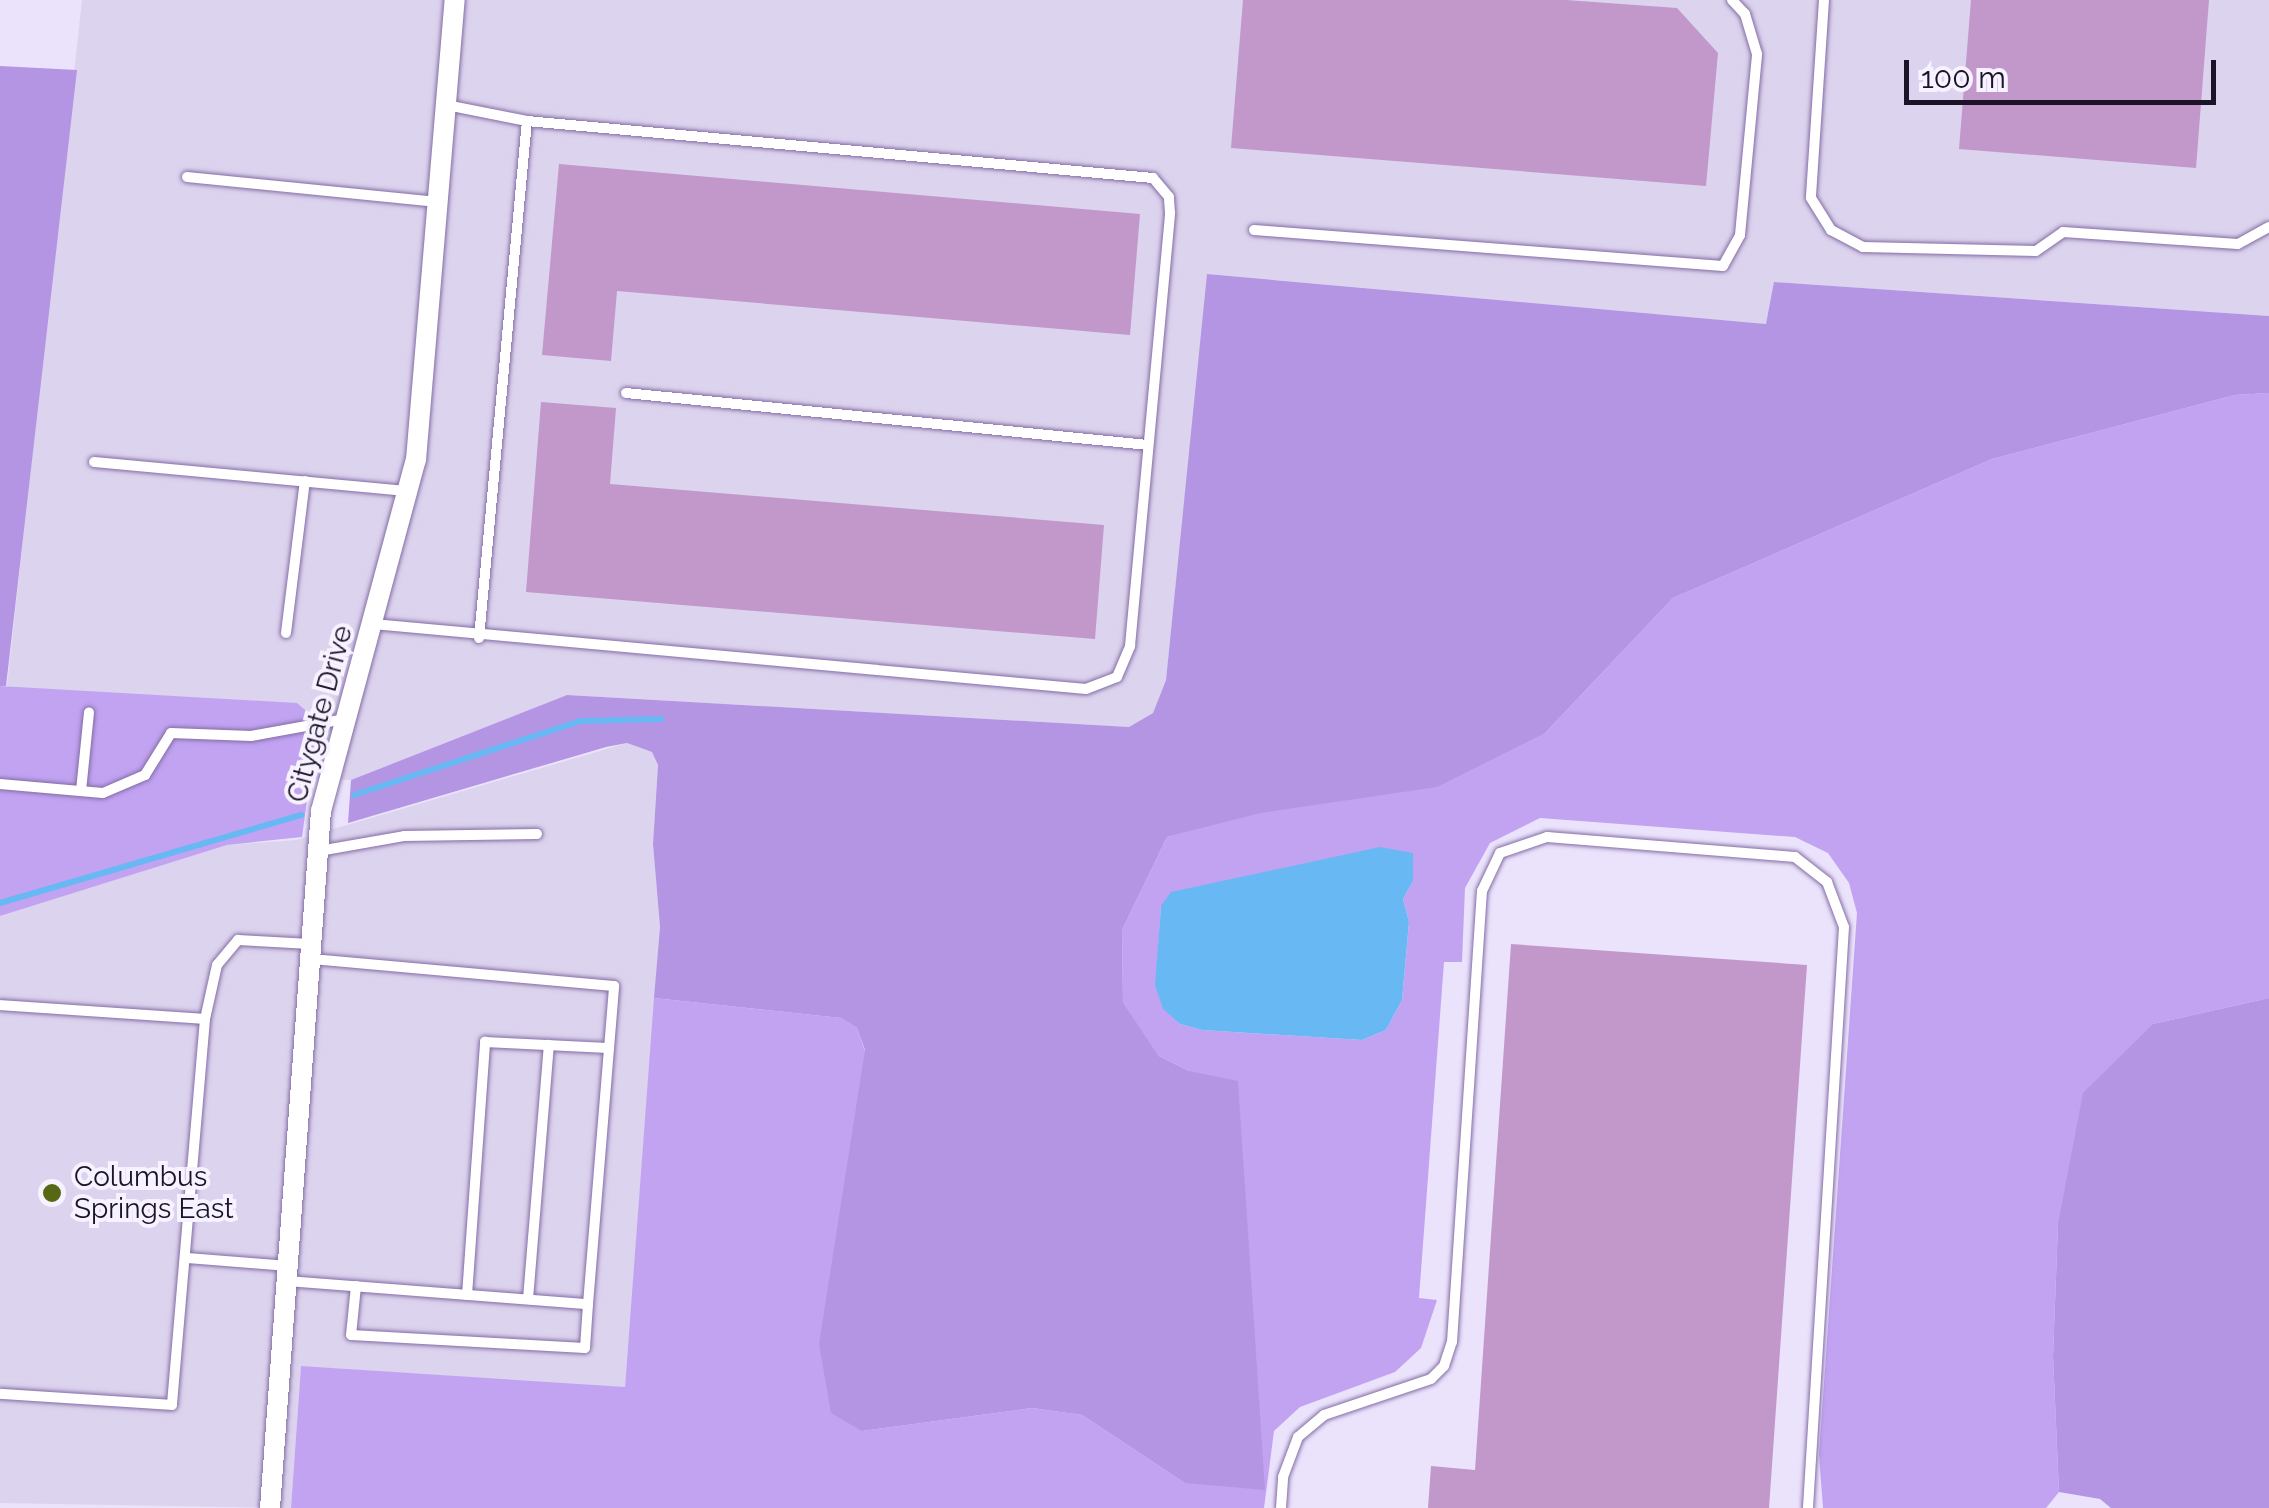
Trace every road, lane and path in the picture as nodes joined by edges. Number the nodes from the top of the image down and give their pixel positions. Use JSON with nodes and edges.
{"nodes":[{"id":1,"x":455,"y":0,"type":"edge"},
{"id":2,"x":1732,"y":0,"type":"edge"},
{"id":3,"x":1824,"y":0,"type":"edge"},
{"id":4,"x":446,"y":104,"type":"junction"},
{"id":5,"x":527,"y":121,"type":"junction"},
{"id":6,"x":187,"y":177,"type":"dead end"},
{"id":7,"x":438,"y":202,"type":"junction"},
{"id":8,"x":2269,"y":227,"type":"edge"},
{"id":9,"x":1254,"y":230,"type":"dead end"},
{"id":10,"x":626,"y":393,"type":"dead end"},
{"id":11,"x":1148,"y":445,"type":"junction"},
{"id":12,"x":94,"y":462,"type":"dead end"},
{"id":13,"x":304,"y":481,"type":"junction"},
{"id":14,"x":408,"y":491,"type":"junction"},
{"id":15,"x":373,"y":624,"type":"junction"},
{"id":16,"x":286,"y":632,"type":"dead end"},
{"id":17,"x":480,"y":638,"type":"junction"},
{"id":18,"x":89,"y":712,"type":"dead end"},
{"id":19,"x":346,"y":718,"type":"junction"},
{"id":20,"x":0,"y":784,"type":"edge"},
{"id":21,"x":81,"y":791,"type":"junction"},
{"id":22,"x":538,"y":834,"type":"dead end"},
{"id":23,"x":318,"y":851,"type":"junction"},
{"id":24,"x":311,"y":951,"type":"junction"},
{"id":25,"x":0,"y":1004,"type":"edge"},
{"id":26,"x":205,"y":1019,"type":"junction"},
{"id":27,"x":549,"y":1045,"type":"junction"},
{"id":28,"x":608,"y":1048,"type":"junction"},
{"id":29,"x":186,"y":1258,"type":"junction"},
{"id":30,"x":288,"y":1274,"type":"junction"},
{"id":31,"x":356,"y":1286,"type":"junction"},
{"id":32,"x":467,"y":1294,"type":"junction"},
{"id":33,"x":528,"y":1300,"type":"junction"},
{"id":34,"x":588,"y":1304,"type":"junction"},
{"id":35,"x":0,"y":1394,"type":"edge"},
{"id":36,"x":270,"y":1508,"type":"edge"},
{"id":37,"x":1281,"y":1508,"type":"edge"},
{"id":38,"x":1808,"y":1508,"type":"edge"}],
"edges":[{"from":1,"to":4,"type":"street","name":"Citygate Drive"},
{"from":2,"to":9,"type":"lane"},
{"from":3,"to":8,"type":"lane"},
{"from":4,"to":5,"type":"lane"},
{"from":4,"to":7,"type":"street","name":"Citygate Drive"},
{"from":5,"to":11,"type":"lane"},
{"from":5,"to":17,"type":"lane"},
{"from":6,"to":7,"type":"lane"},
{"from":7,"to":14,"type":"street","name":"Citygate Drive"},
{"from":10,"to":11,"type":"lane"},
{"from":11,"to":17,"type":"lane"},
{"from":12,"to":13,"type":"lane"},
{"from":13,"to":14,"type":"lane"},
{"from":13,"to":16,"type":"lane"},
{"from":14,"to":15,"type":"street","name":"Citygate Drive"},
{"from":15,"to":17,"type":"lane"},
{"from":15,"to":19,"type":"street","name":"Citygate Drive"},
{"from":18,"to":21,"type":"lane"},
{"from":19,"to":21,"type":"lane"},
{"from":19,"to":23,"type":"street","name":"Citygate Drive"},
{"from":20,"to":21,"type":"lane"},
{"from":22,"to":23,"type":"lane"},
{"from":23,"to":24,"type":"street","name":"Citygate Drive"},
{"from":24,"to":26,"type":"lane"},
{"from":24,"to":28,"type":"lane"},
{"from":24,"to":30,"type":"street","name":"Citygate Drive"},
{"from":25,"to":26,"type":"lane"},
{"from":26,"to":29,"type":"lane"},
{"from":27,"to":28,"type":"lane"},
{"from":27,"to":32,"type":"lane"},
{"from":27,"to":33,"type":"lane"},
{"from":28,"to":34,"type":"lane"},
{"from":29,"to":30,"type":"lane"},
{"from":29,"to":35,"type":"lane"},
{"from":30,"to":31,"type":"lane"},
{"from":30,"to":36,"type":"street","name":"Citygate Drive"},
{"from":31,"to":32,"type":"lane"},
{"from":31,"to":34,"type":"lane"},
{"from":32,"to":33,"type":"lane"},
{"from":33,"to":34,"type":"lane"},
{"from":37,"to":38,"type":"lane"}]}
